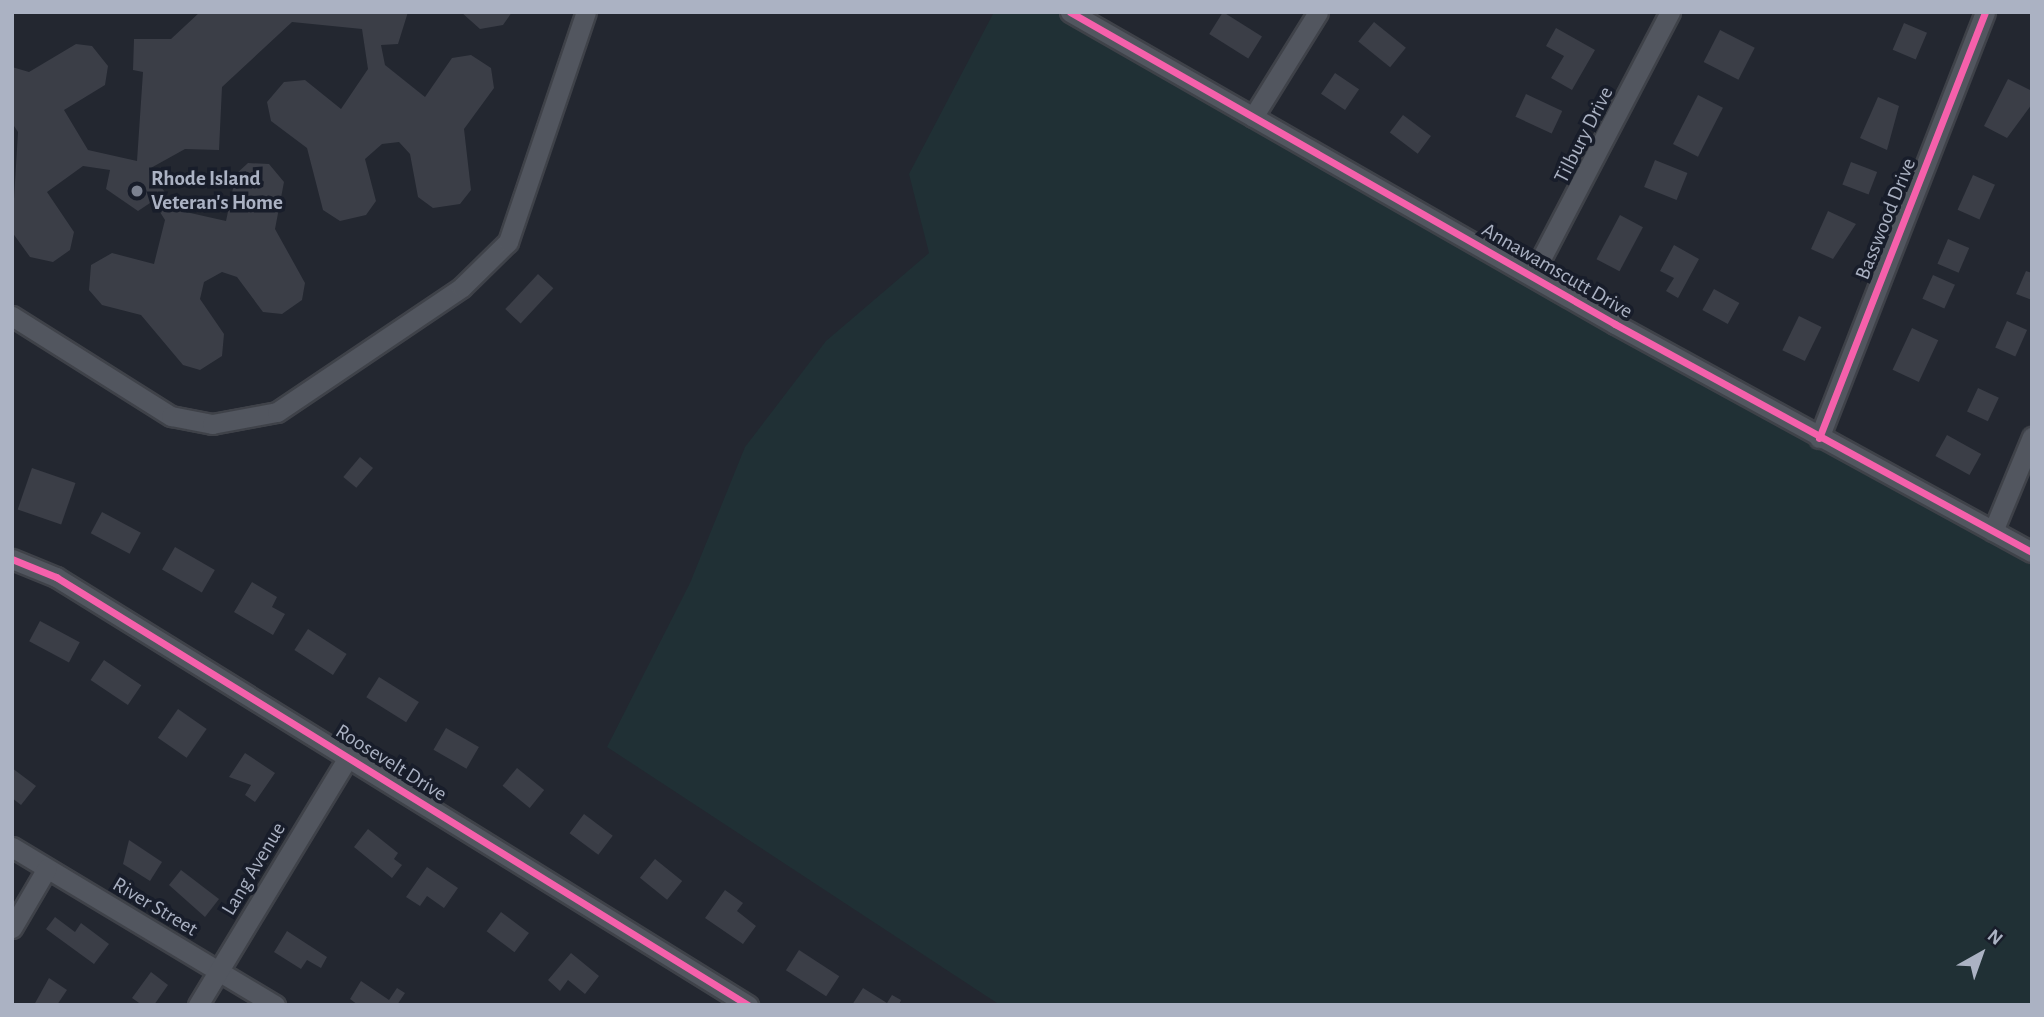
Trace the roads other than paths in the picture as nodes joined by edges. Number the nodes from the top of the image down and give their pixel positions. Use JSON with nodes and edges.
{"nodes":[{"id":1,"x":586,"y":12,"type":"edge"},
{"id":2,"x":1070,"y":12,"type":"edge"},
{"id":3,"x":1318,"y":12,"type":"edge"},
{"id":4,"x":1670,"y":12,"type":"edge"},
{"id":5,"x":1985,"y":12,"type":"edge"},
{"id":6,"x":1252,"y":117,"type":"junction"},
{"id":7,"x":1532,"y":276,"type":"junction"},
{"id":8,"x":12,"y":316,"type":"edge"},
{"id":9,"x":2032,"y":437,"type":"edge"},
{"id":10,"x":1819,"y":438,"type":"junction"},
{"id":11,"x":1993,"y":531,"type":"junction"},
{"id":12,"x":2032,"y":552,"type":"edge"},
{"id":13,"x":12,"y":559,"type":"edge"},
{"id":14,"x":349,"y":756,"type":"junction"},
{"id":15,"x":12,"y":847,"type":"edge"},
{"id":16,"x":47,"y":868,"type":"junction"},
{"id":17,"x":12,"y":928,"type":"edge"},
{"id":18,"x":218,"y":971,"type":"junction"},
{"id":19,"x":198,"y":1005,"type":"edge"},
{"id":20,"x":275,"y":1005,"type":"edge"},
{"id":21,"x":748,"y":1005,"type":"edge"}],
"edges":[{"from":1,"to":8,"type":"street"},
{"from":2,"to":6,"type":"street","name":"Annawamscutt Drive"},
{"from":3,"to":6,"type":"street"},
{"from":4,"to":7,"type":"street","name":"Tilbury Drive"},
{"from":5,"to":10,"type":"street","name":"Basswood Drive"},
{"from":6,"to":7,"type":"street","name":"Annawamscutt Drive"},
{"from":7,"to":10,"type":"street","name":"Annawamscutt Drive"},
{"from":9,"to":11,"type":"street"},
{"from":10,"to":11,"type":"street","name":"Annawamscutt Drive"},
{"from":11,"to":12,"type":"street","name":"Annawamscutt Drive"},
{"from":13,"to":14,"type":"street","name":"Roosevelt Drive"},
{"from":14,"to":18,"type":"street","name":"Lang Avenue"},
{"from":14,"to":21,"type":"street","name":"Roosevelt Drive"},
{"from":15,"to":16,"type":"street","name":"River Street"},
{"from":16,"to":17,"type":"street"},
{"from":16,"to":18,"type":"street","name":"River Street"},
{"from":18,"to":19,"type":"street","name":"Lang Avenue"},
{"from":18,"to":20,"type":"street","name":"River Street"}]}
